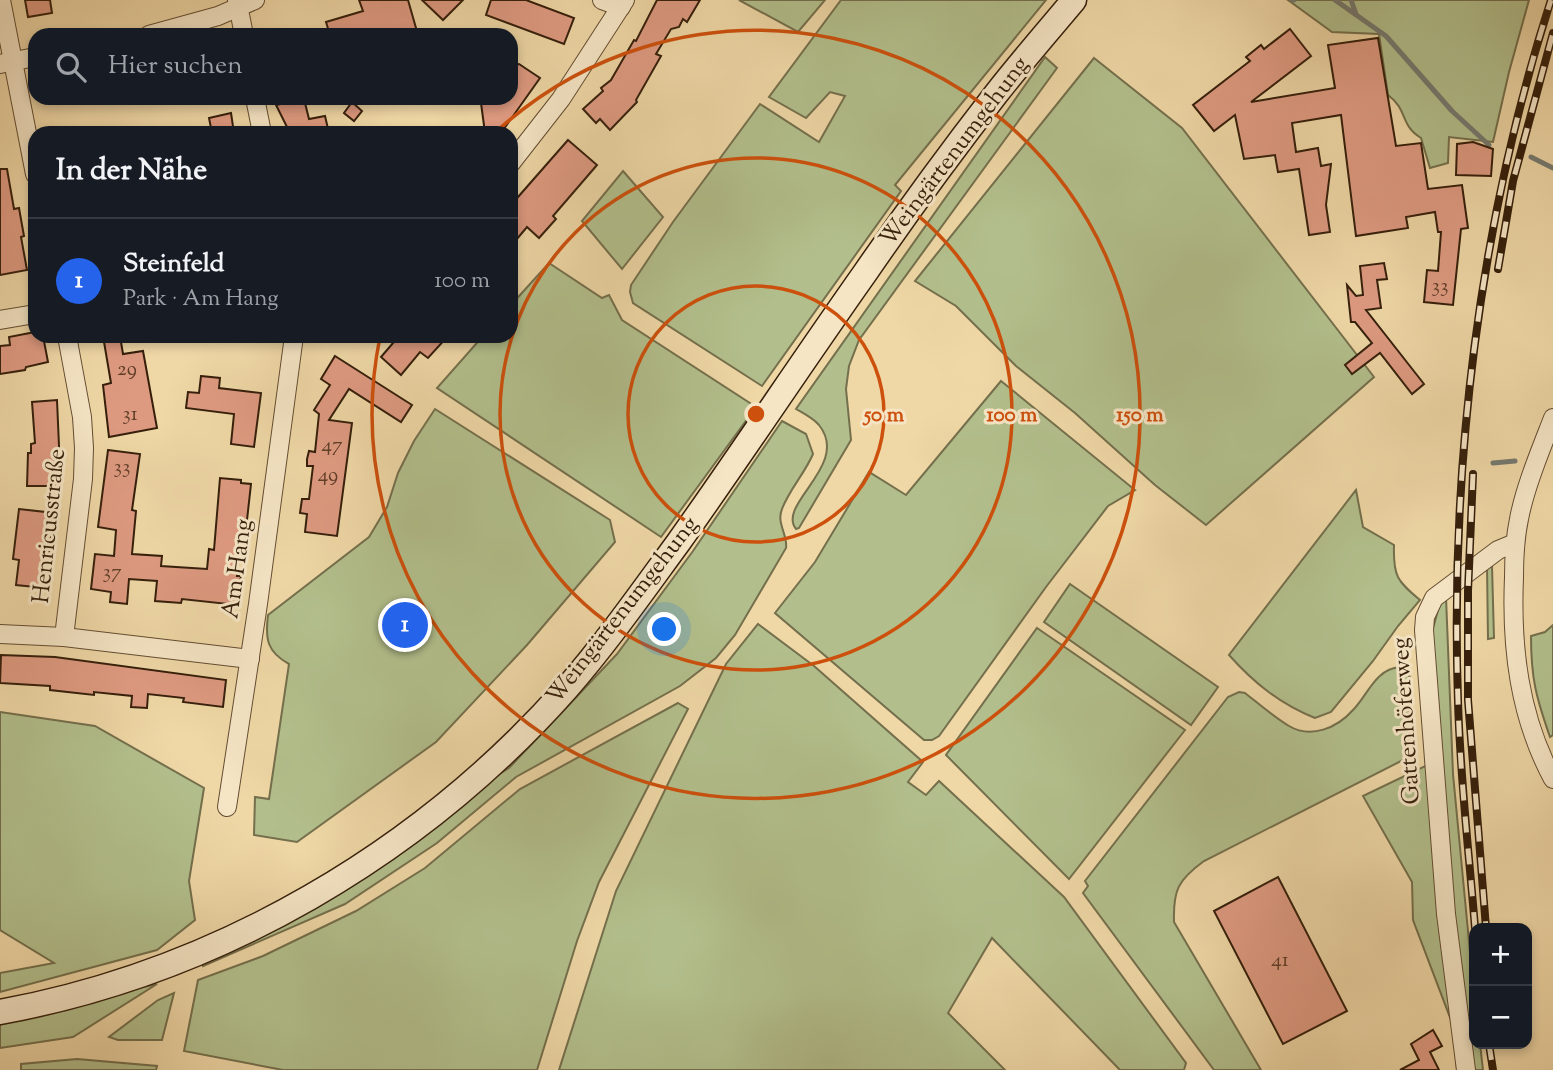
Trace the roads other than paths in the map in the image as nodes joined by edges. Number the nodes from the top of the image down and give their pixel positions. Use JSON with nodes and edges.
{"nodes":[{"id":1,"x":1,"y":0,"type":"edge"},
{"id":2,"x":602,"y":0,"type":"edge"},
{"id":3,"x":1074,"y":0,"type":"edge"},
{"id":4,"x":244,"y":2,"type":"edge"},
{"id":5,"x":623,"y":4,"type":"edge"},
{"id":6,"x":174,"y":28,"type":"edge"},
{"id":7,"x":244,"y":28,"type":"edge"},
{"id":8,"x":28,"y":58,"type":"edge"},
{"id":9,"x":6,"y":63,"type":"edge"},
{"id":10,"x":257,"y":105,"type":"edge"},
{"id":11,"x":261,"y":126,"type":"edge"},
{"id":12,"x":28,"y":147,"type":"edge"},
{"id":13,"x":518,"y":154,"type":"edge"},
{"id":14,"x":28,"y":315,"type":"edge"},
{"id":15,"x":0,"y":320,"type":"edge"},
{"id":16,"x":68,"y":343,"type":"edge"},
{"id":17,"x":293,"y":343,"type":"edge"},
{"id":18,"x":1553,"y":418,"type":"edge"},
{"id":19,"x":1515,"y":543,"type":"junction"},
{"id":20,"x":0,"y":634,"type":"edge"},
{"id":21,"x":64,"y":637,"type":"junction"},
{"id":22,"x":250,"y":659,"type":"junction"},
{"id":23,"x":1553,"y":779,"type":"edge"},
{"id":24,"x":227,"y":807,"type":"dead end"},
{"id":25,"x":0,"y":1012,"type":"edge"},
{"id":26,"x":1466,"y":1070,"type":"edge"}],
"edges":[{"from":1,"to":9,"type":"street"},
{"from":2,"to":5,"type":"street"},
{"from":3,"to":25,"type":"main road","name":"Weingärtenumgehung"},
{"from":4,"to":6,"type":"street"},
{"from":4,"to":7,"type":"street"},
{"from":5,"to":13,"type":"street"},
{"from":8,"to":9,"type":"street"},
{"from":9,"to":12,"type":"street"},
{"from":10,"to":11,"type":"street"},
{"from":14,"to":15,"type":"street"},
{"from":16,"to":21,"type":"street","name":"Henricusstraße"},
{"from":17,"to":22,"type":"street","name":"Am Hang"},
{"from":18,"to":19,"type":"street"},
{"from":19,"to":23,"type":"street"},
{"from":19,"to":26,"type":"street","name":"Gattenhöferweg"},
{"from":20,"to":21,"type":"street"},
{"from":21,"to":22,"type":"street"},
{"from":22,"to":24,"type":"street","name":"Am Hang"}]}
